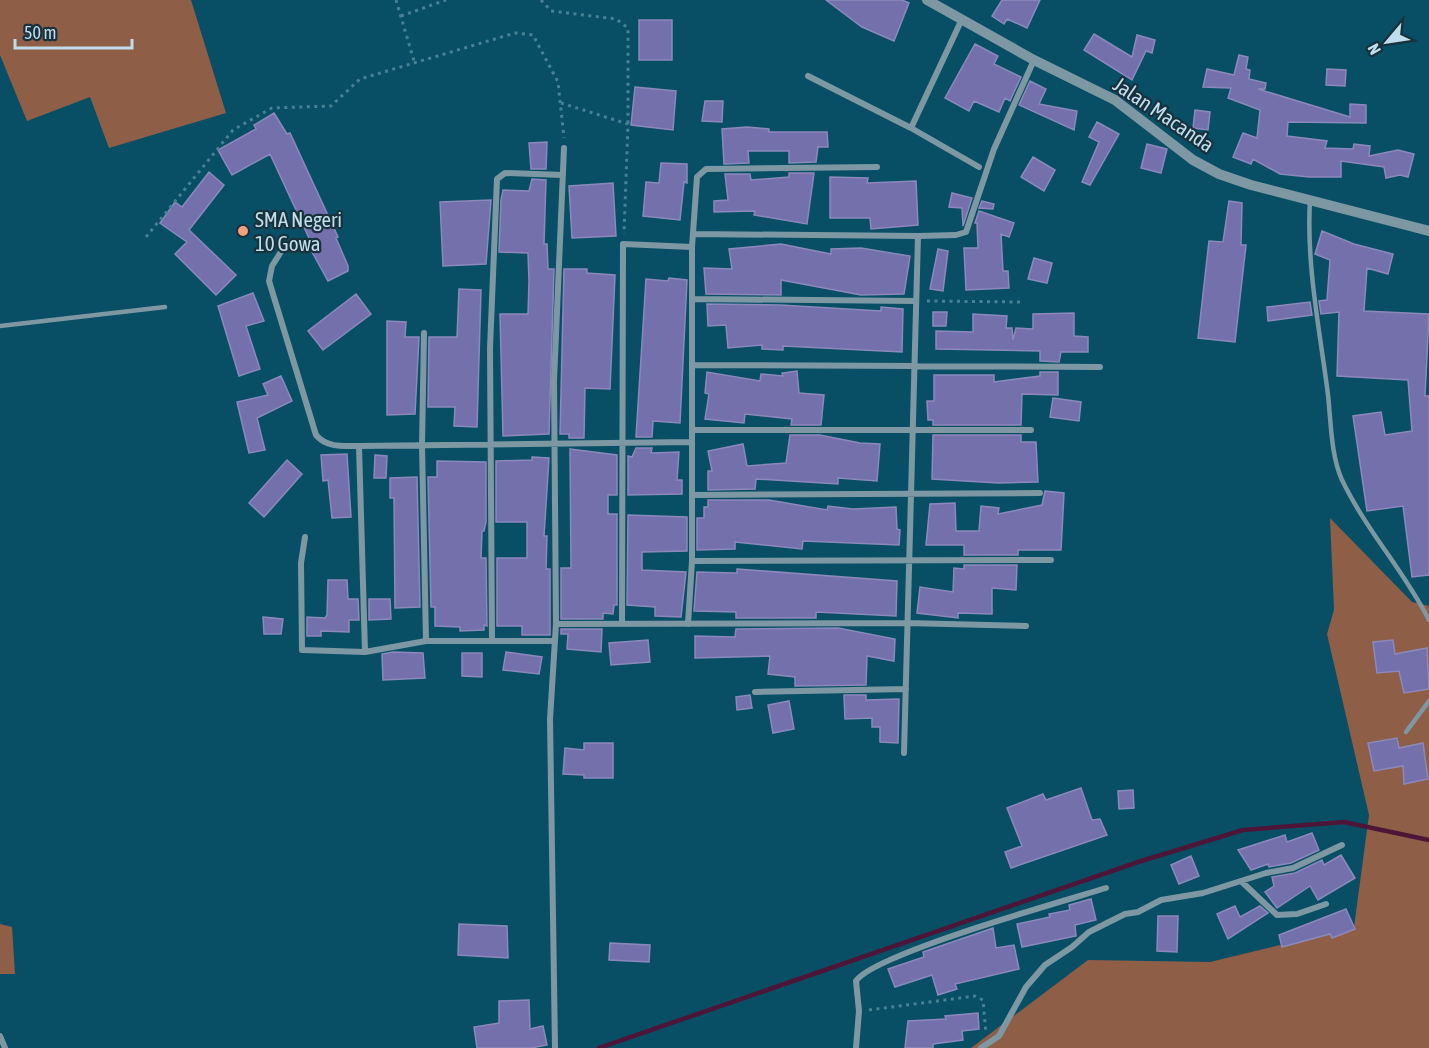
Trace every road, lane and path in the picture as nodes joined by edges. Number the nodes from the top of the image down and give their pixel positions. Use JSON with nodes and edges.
{"nodes":[{"id":1,"x":396,"y":0,"type":"edge"},
{"id":2,"x":446,"y":0,"type":"edge"},
{"id":3,"x":541,"y":0,"type":"edge"},
{"id":4,"x":927,"y":0,"type":"edge"},
{"id":5,"x":401,"y":16,"type":"junction"},
{"id":6,"x":962,"y":19,"type":"junction"},
{"id":7,"x":1034,"y":60,"type":"junction"},
{"id":8,"x":415,"y":62,"type":"junction"},
{"id":9,"x":808,"y":76,"type":"dead end"},
{"id":10,"x":561,"y":103,"type":"junction"},
{"id":11,"x":628,"y":124,"type":"junction"},
{"id":12,"x":911,"y":128,"type":"junction"},
{"id":13,"x":564,"y":148,"type":"joint"},
{"id":14,"x":979,"y":167,"type":"dead end"},
{"id":15,"x":877,"y":168,"type":"dead end"},
{"id":16,"x":563,"y":175,"type":"junction"},
{"id":17,"x":1310,"y":200,"type":"junction"},
{"id":18,"x":1429,"y":231,"type":"edge"},
{"id":19,"x":693,"y":234,"type":"junction"},
{"id":20,"x":918,"y":236,"type":"junction"},
{"id":21,"x":146,"y":237,"type":"dead end"},
{"id":22,"x":623,"y":244,"type":"junction"},
{"id":23,"x":692,"y":247,"type":"junction"},
{"id":24,"x":284,"y":248,"type":"dead end"},
{"id":25,"x":693,"y":299,"type":"junction"},
{"id":26,"x":916,"y":301,"type":"junction"},
{"id":27,"x":1022,"y":302,"type":"dead end"},
{"id":28,"x":165,"y":307,"type":"dead end"},
{"id":29,"x":0,"y":327,"type":"edge"},
{"id":30,"x":424,"y":333,"type":"dead end"},
{"id":31,"x":915,"y":364,"type":"junction"},
{"id":32,"x":692,"y":365,"type":"junction"},
{"id":33,"x":1100,"y":368,"type":"dead end"},
{"id":34,"x":692,"y":430,"type":"junction"},
{"id":35,"x":914,"y":430,"type":"junction"},
{"id":36,"x":1031,"y":430,"type":"dead end"},
{"id":37,"x":691,"y":442,"type":"junction"},
{"id":38,"x":422,"y":445,"type":"junction"},
{"id":39,"x":556,"y":445,"type":"junction"},
{"id":40,"x":622,"y":445,"type":"junction"},
{"id":41,"x":359,"y":446,"type":"junction"},
{"id":42,"x":491,"y":446,"type":"junction"},
{"id":43,"x":1040,"y":493,"type":"dead end"},
{"id":44,"x":693,"y":495,"type":"junction"},
{"id":45,"x":910,"y":495,"type":"junction"},
{"id":46,"x":304,"y":537,"type":"dead end"},
{"id":47,"x":908,"y":559,"type":"junction"},
{"id":48,"x":1051,"y":560,"type":"dead end"},
{"id":49,"x":692,"y":561,"type":"junction"},
{"id":50,"x":1429,"y":620,"type":"edge"},
{"id":51,"x":906,"y":623,"type":"junction"},
{"id":52,"x":556,"y":624,"type":"junction"},
{"id":53,"x":622,"y":624,"type":"junction"},
{"id":54,"x":687,"y":624,"type":"junction"},
{"id":55,"x":1026,"y":626,"type":"dead end"},
{"id":56,"x":492,"y":639,"type":"junction"},
{"id":57,"x":426,"y":641,"type":"junction"},
{"id":58,"x":555,"y":641,"type":"junction"},
{"id":59,"x":365,"y":652,"type":"junction"},
{"id":60,"x":906,"y":689,"type":"junction"},
{"id":61,"x":755,"y":692,"type":"dead end"},
{"id":62,"x":1429,"y":701,"type":"edge"},
{"id":63,"x":1406,"y":732,"type":"dead end"},
{"id":64,"x":904,"y":753,"type":"dead end"},
{"id":65,"x":1342,"y":845,"type":"dead end"},
{"id":66,"x":1242,"y":882,"type":"junction"},
{"id":67,"x":1106,"y":888,"type":"dead end"},
{"id":68,"x":1326,"y":904,"type":"dead end"},
{"id":69,"x":859,"y":1011,"type":"junction"},
{"id":70,"x":0,"y":1036,"type":"edge"},
{"id":71,"x":984,"y":1047,"type":"edge"},
{"id":72,"x":4,"y":1048,"type":"edge"},
{"id":73,"x":555,"y":1048,"type":"edge"},
{"id":74,"x":856,"y":1048,"type":"edge"}],
"edges":[{"from":1,"to":5,"type":"path"},
{"from":2,"to":5,"type":"path"},
{"from":3,"to":11,"type":"path"},
{"from":4,"to":6,"type":"street","name":"Jalan Macanda"},
{"from":5,"to":8,"type":"path"},
{"from":6,"to":7,"type":"street","name":"Jalan Macanda"},
{"from":6,"to":12,"type":"street"},
{"from":7,"to":17,"type":"street","name":"Jalan Macanda"},
{"from":7,"to":20,"type":"street"},
{"from":8,"to":10,"type":"path"},
{"from":8,"to":21,"type":"path"},
{"from":9,"to":12,"type":"street"},
{"from":10,"to":11,"type":"path"},
{"from":10,"to":13,"type":"path"},
{"from":11,"to":22,"type":"path"},
{"from":12,"to":14,"type":"street"},
{"from":13,"to":16,"type":"street"},
{"from":15,"to":19,"type":"street"},
{"from":16,"to":39,"type":"street"},
{"from":16,"to":42,"type":"street"},
{"from":17,"to":18,"type":"street","name":"Jalan Macanda"},
{"from":17,"to":50,"type":"lane"},
{"from":19,"to":20,"type":"street"},
{"from":19,"to":23,"type":"street"},
{"from":20,"to":26,"type":"street"},
{"from":22,"to":23,"type":"street"},
{"from":22,"to":40,"type":"street"},
{"from":23,"to":25,"type":"street"},
{"from":24,"to":41,"type":"street"},
{"from":25,"to":26,"type":"street"},
{"from":25,"to":32,"type":"street"},
{"from":26,"to":27,"type":"path"},
{"from":26,"to":31,"type":"street"},
{"from":28,"to":29,"type":"lane"},
{"from":30,"to":38,"type":"street"},
{"from":31,"to":32,"type":"street"},
{"from":31,"to":33,"type":"street"},
{"from":31,"to":35,"type":"street"},
{"from":32,"to":34,"type":"street"},
{"from":34,"to":35,"type":"street"},
{"from":34,"to":37,"type":"street"},
{"from":35,"to":36,"type":"street"},
{"from":35,"to":45,"type":"street"},
{"from":37,"to":40,"type":"street"},
{"from":37,"to":44,"type":"street"},
{"from":38,"to":41,"type":"street"},
{"from":38,"to":42,"type":"street"},
{"from":38,"to":57,"type":"street"},
{"from":39,"to":40,"type":"street"},
{"from":39,"to":42,"type":"street"},
{"from":39,"to":52,"type":"street"},
{"from":40,"to":53,"type":"street"},
{"from":41,"to":59,"type":"street"},
{"from":42,"to":56,"type":"street"},
{"from":43,"to":45,"type":"street"},
{"from":44,"to":45,"type":"street"},
{"from":44,"to":49,"type":"street"},
{"from":45,"to":47,"type":"street"},
{"from":46,"to":59,"type":"street"},
{"from":47,"to":48,"type":"street"},
{"from":47,"to":49,"type":"street"},
{"from":47,"to":51,"type":"street"},
{"from":49,"to":54,"type":"street"},
{"from":51,"to":54,"type":"street"},
{"from":51,"to":55,"type":"street"},
{"from":51,"to":60,"type":"street"},
{"from":52,"to":53,"type":"street"},
{"from":52,"to":58,"type":"street"},
{"from":53,"to":54,"type":"street"},
{"from":56,"to":57,"type":"street"},
{"from":56,"to":58,"type":"street"},
{"from":57,"to":59,"type":"street"},
{"from":58,"to":73,"type":"street"},
{"from":60,"to":61,"type":"street"},
{"from":60,"to":64,"type":"street"},
{"from":62,"to":63,"type":"lane"},
{"from":65,"to":66,"type":"street"},
{"from":66,"to":68,"type":"street"},
{"from":66,"to":71,"type":"street"},
{"from":67,"to":69,"type":"street"},
{"from":69,"to":71,"type":"path"},
{"from":69,"to":74,"type":"street"},
{"from":70,"to":72,"type":"street"}]}
